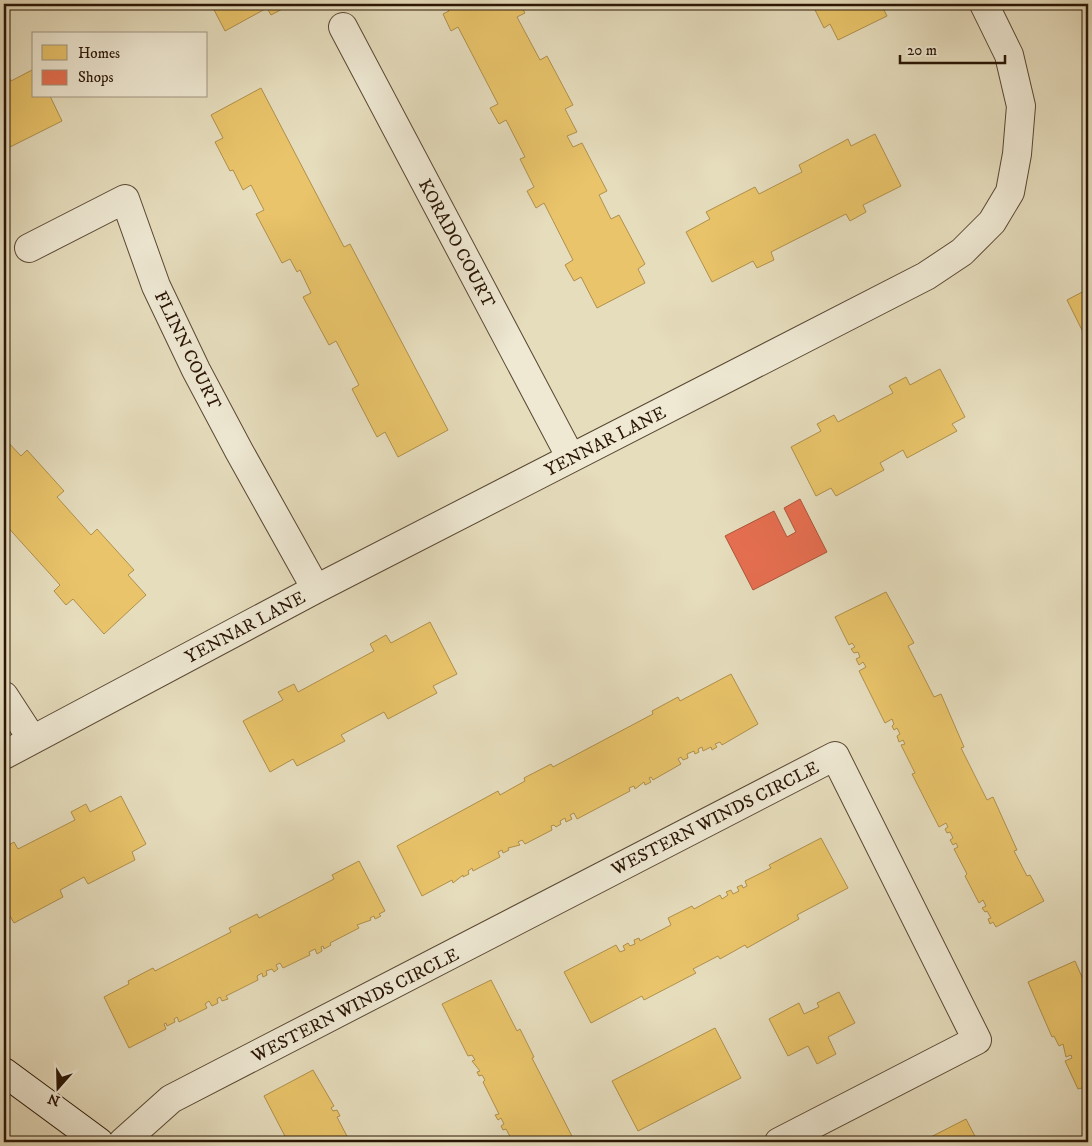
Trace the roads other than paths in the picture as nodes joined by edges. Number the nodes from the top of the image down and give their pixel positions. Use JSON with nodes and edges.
{"nodes":[{"id":1,"x":984,"y":4,"type":"edge"},
{"id":2,"x":343,"y":27,"type":"dead end"},
{"id":3,"x":29,"y":248,"type":"dead end"},
{"id":4,"x":571,"y":458,"type":"junction"},
{"id":5,"x":316,"y":589,"type":"junction"},
{"id":6,"x":4,"y":696,"type":"edge"},
{"id":7,"x":32,"y":739,"type":"junction"},
{"id":8,"x":4,"y":755,"type":"edge"},
{"id":9,"x":4,"y":1072,"type":"edge"},
{"id":10,"x":99,"y":1142,"type":"edge"},
{"id":11,"x":123,"y":1142,"type":"edge"},
{"id":12,"x":779,"y":1142,"type":"edge"}],
"edges":[{"from":1,"to":4,"type":"street","name":"YENNAR LANE"},
{"from":2,"to":4,"type":"street","name":"KORADO COURT"},
{"from":3,"to":5,"type":"street","name":"FLINN COURT"},
{"from":4,"to":5,"type":"street","name":"YENNAR LANE"},
{"from":5,"to":7,"type":"street","name":"YENNAR LANE"},
{"from":6,"to":7,"type":"street"},
{"from":7,"to":8,"type":"street","name":"YENNAR LANE"},
{"from":9,"to":10,"type":"street"},
{"from":11,"to":12,"type":"street","name":"WESTERN WINDS CIRCLE"}]}
